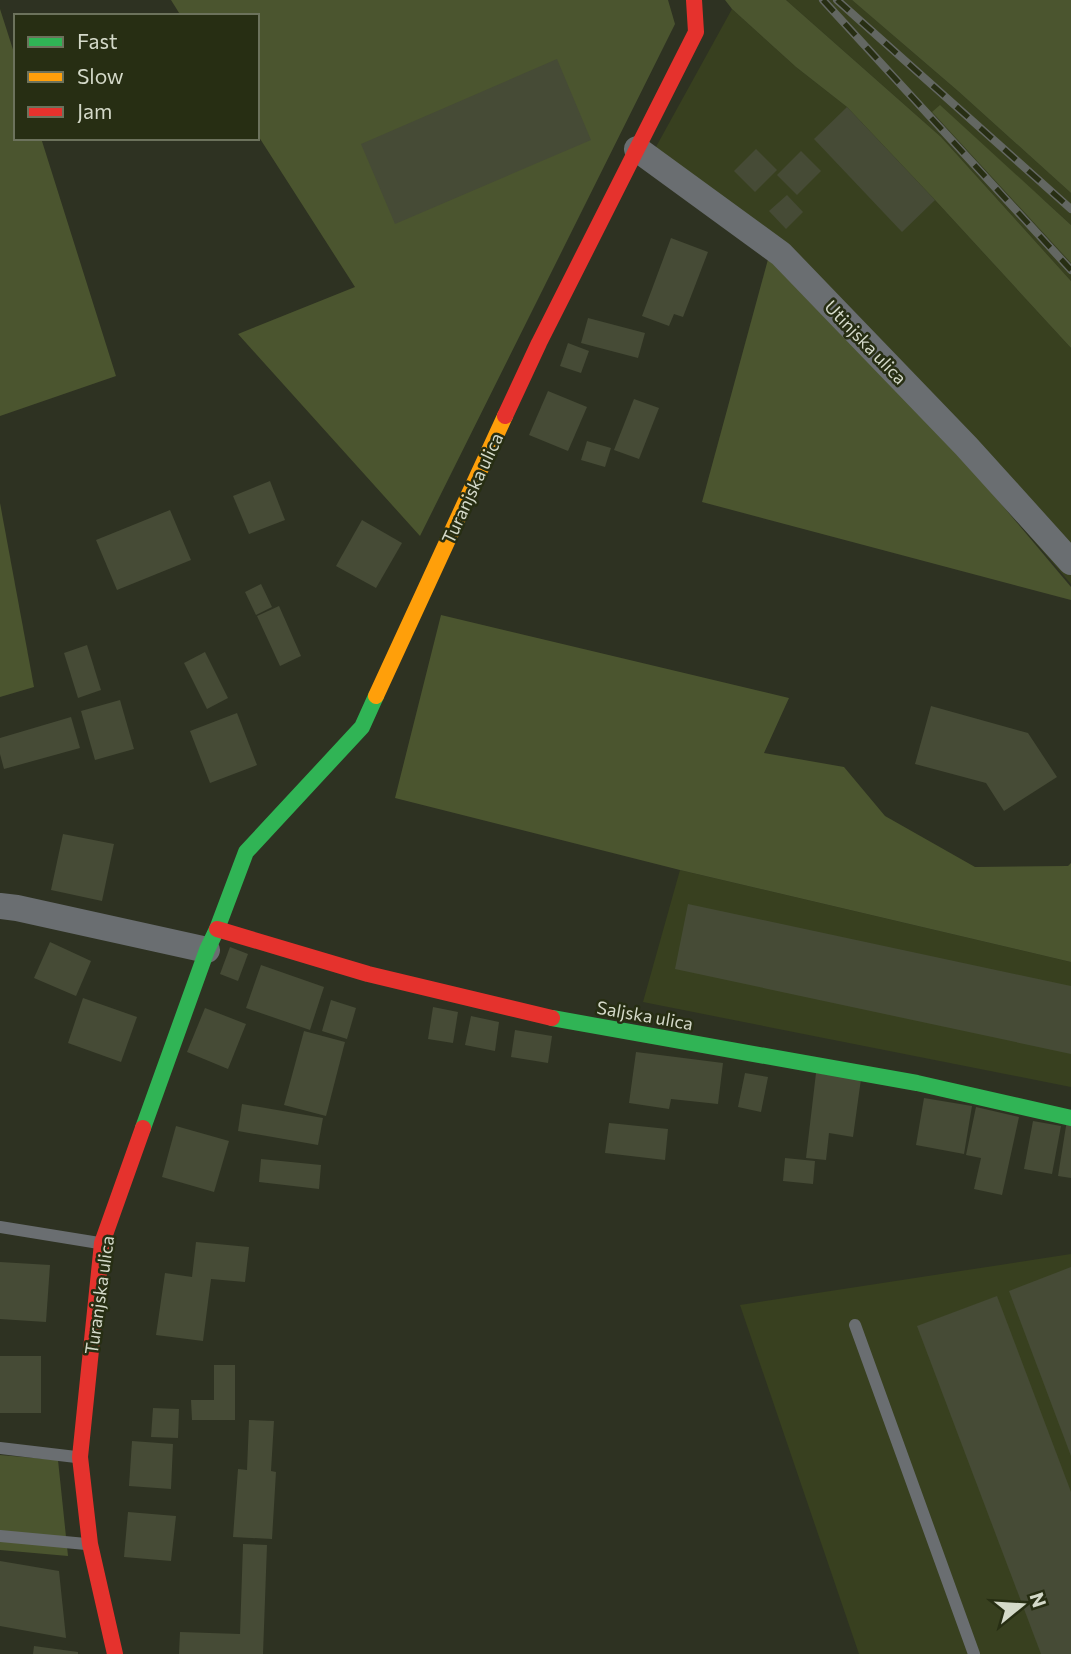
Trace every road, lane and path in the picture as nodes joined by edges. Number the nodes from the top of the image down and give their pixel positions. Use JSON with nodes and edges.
{"nodes":[{"id":1,"x":694,"y":0,"type":"edge"},
{"id":2,"x":637,"y":149,"type":"junction"},
{"id":3,"x":1071,"y":562,"type":"edge"},
{"id":4,"x":0,"y":906,"type":"edge"},
{"id":5,"x":212,"y":939,"type":"junction"},
{"id":6,"x":1071,"y":1118,"type":"edge"},
{"id":7,"x":0,"y":1227,"type":"edge"},
{"id":8,"x":102,"y":1243,"type":"junction"},
{"id":9,"x":855,"y":1325,"type":"dead end"},
{"id":10,"x":0,"y":1448,"type":"edge"},
{"id":11,"x":80,"y":1457,"type":"junction"},
{"id":12,"x":0,"y":1536,"type":"edge"},
{"id":13,"x":90,"y":1544,"type":"junction"},
{"id":14,"x":115,"y":1654,"type":"edge"},
{"id":15,"x":974,"y":1654,"type":"edge"}],
"edges":[{"from":1,"to":2,"type":"street","name":"Turanjska ulica"},
{"from":2,"to":3,"type":"street","name":"Utinjska ulica"},
{"from":2,"to":5,"type":"street","name":"Turanjska ulica"},
{"from":4,"to":5,"type":"street"},
{"from":5,"to":6,"type":"street","name":"Saljska ulica"},
{"from":5,"to":8,"type":"street","name":"Turanjska ulica"},
{"from":7,"to":8,"type":"lane"},
{"from":8,"to":11,"type":"street","name":"Turanjska ulica"},
{"from":9,"to":15,"type":"lane"},
{"from":10,"to":11,"type":"lane"},
{"from":11,"to":13,"type":"street","name":"Turanjska ulica"},
{"from":12,"to":13,"type":"lane"},
{"from":13,"to":14,"type":"street","name":"Turanjska ulica"}]}
